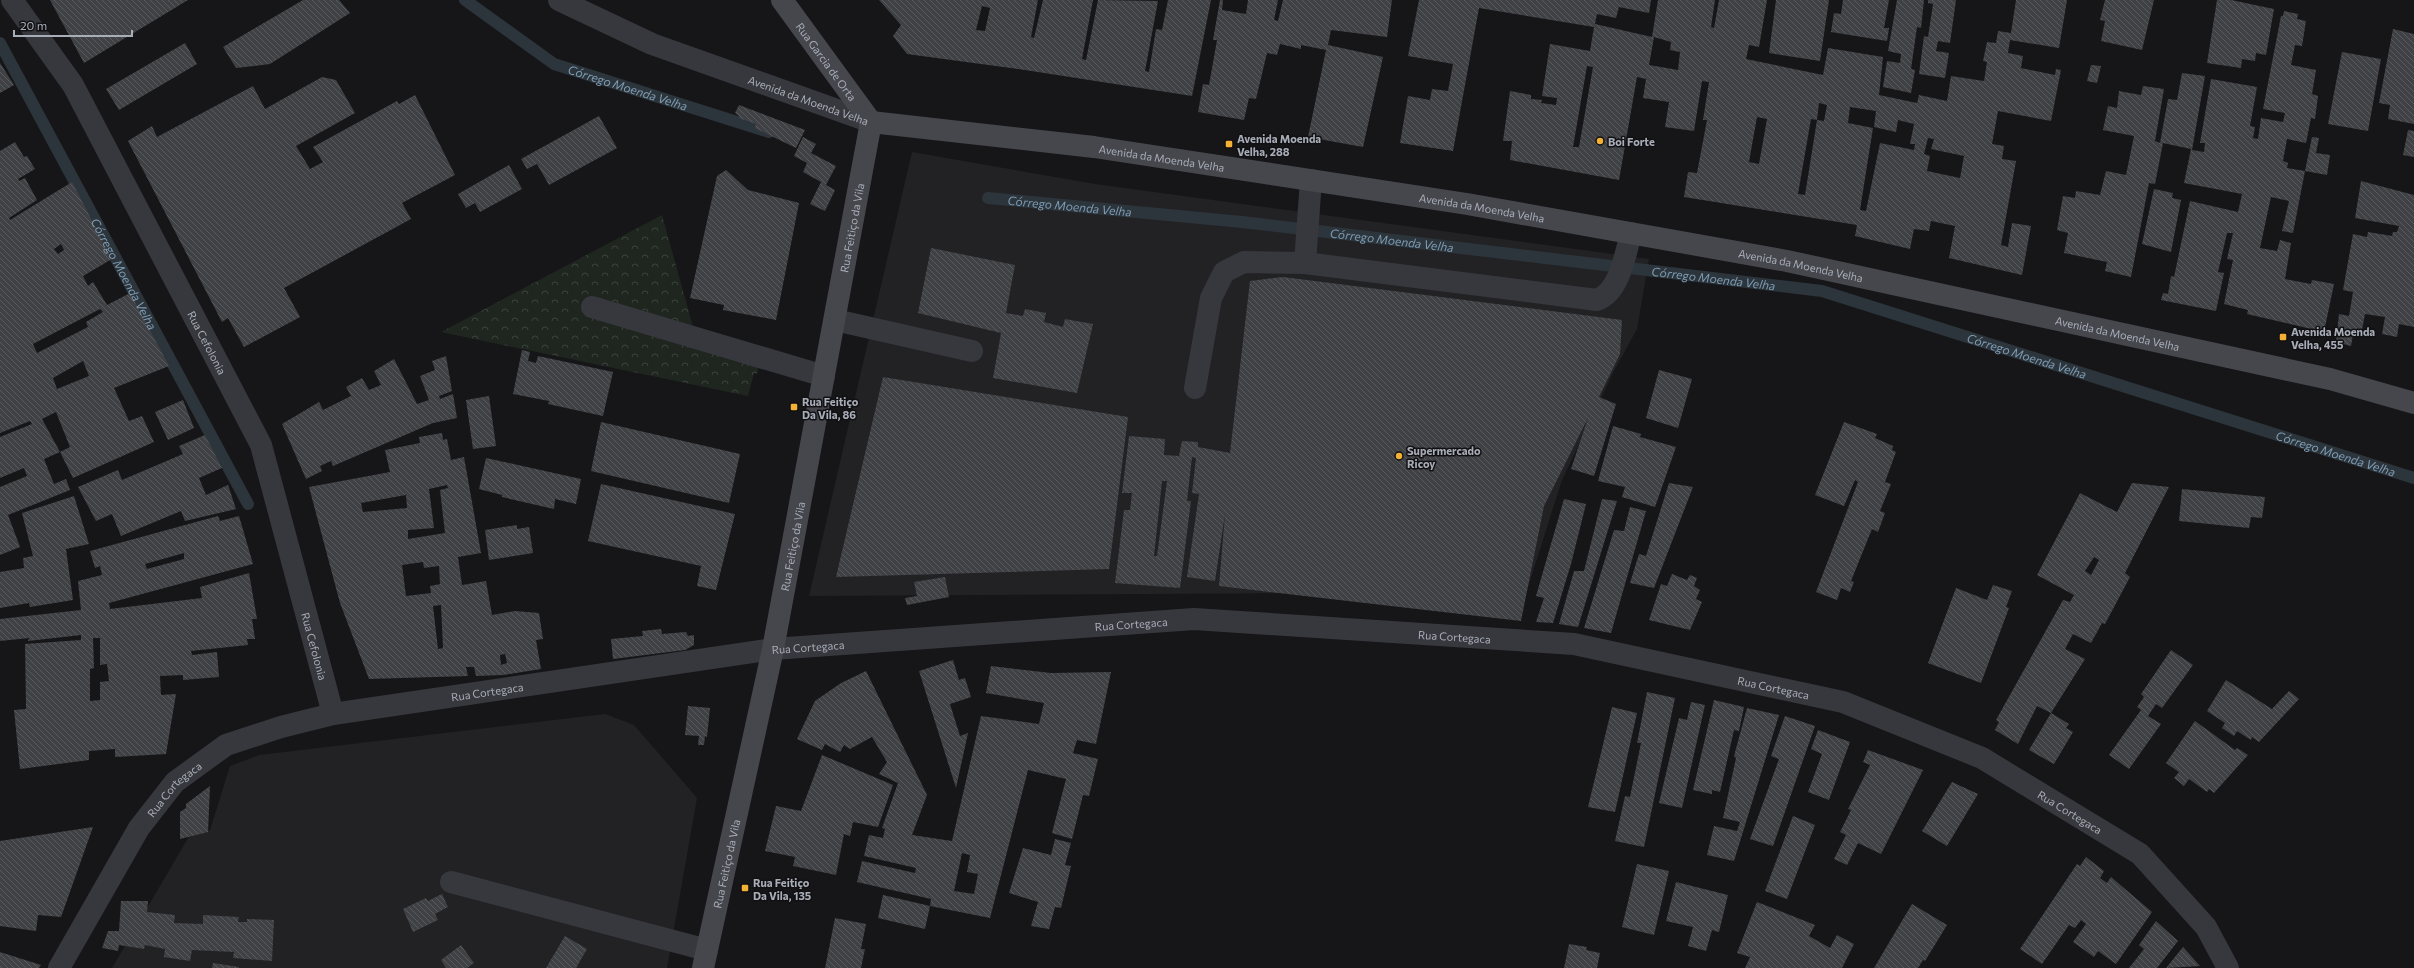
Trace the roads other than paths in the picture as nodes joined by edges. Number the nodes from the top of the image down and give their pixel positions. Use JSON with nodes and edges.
{"nodes":[{"id":1,"x":12,"y":0,"type":"edge"},
{"id":2,"x":559,"y":0,"type":"edge"},
{"id":3,"x":782,"y":0,"type":"edge"},
{"id":4,"x":871,"y":122,"type":"junction"},
{"id":5,"x":1311,"y":180,"type":"junction"},
{"id":6,"x":1631,"y":233,"type":"junction"},
{"id":7,"x":1306,"y":263,"type":"junction"},
{"id":8,"x":592,"y":307,"type":"dead end"},
{"id":9,"x":835,"y":320,"type":"junction"},
{"id":10,"x":972,"y":351,"type":"dead end"},
{"id":11,"x":824,"y":376,"type":"junction"},
{"id":12,"x":1195,"y":388,"type":"dead end"},
{"id":13,"x":2414,"y":403,"type":"edge"},
{"id":14,"x":773,"y":649,"type":"junction"},
{"id":15,"x":333,"y":714,"type":"junction"},
{"id":16,"x":451,"y":882,"type":"dead end"},
{"id":17,"x":705,"y":959,"type":"edge"},
{"id":18,"x":59,"y":968,"type":"edge"},
{"id":19,"x":2228,"y":968,"type":"edge"}],
"edges":[{"from":1,"to":15,"type":"street","name":"Rua Cefolonia"},
{"from":2,"to":4,"type":"street","name":"Avenida da Moenda Velha"},
{"from":3,"to":4,"type":"street","name":"Rua Garcia de Orta"},
{"from":4,"to":5,"type":"street","name":"Avenida da Moenda Velha"},
{"from":4,"to":9,"type":"street","name":"Rua Feitiço da Vila"},
{"from":5,"to":6,"type":"street","name":"Avenida da Moenda Velha"},
{"from":5,"to":7,"type":"street"},
{"from":6,"to":7,"type":"street"},
{"from":6,"to":13,"type":"street","name":"Avenida da Moenda Velha"},
{"from":7,"to":12,"type":"street"},
{"from":8,"to":11,"type":"street"},
{"from":9,"to":10,"type":"street"},
{"from":9,"to":11,"type":"street","name":"Rua Feitiço da Vila"},
{"from":11,"to":14,"type":"street","name":"Rua Feitiço da Vila"},
{"from":14,"to":15,"type":"street","name":"Rua Cortegaca"},
{"from":14,"to":17,"type":"street","name":"Rua Feitiço da Vila"},
{"from":14,"to":19,"type":"street","name":"Rua Cortegaca"},
{"from":15,"to":18,"type":"street","name":"Rua Cortegaca"},
{"from":16,"to":17,"type":"street"}]}
